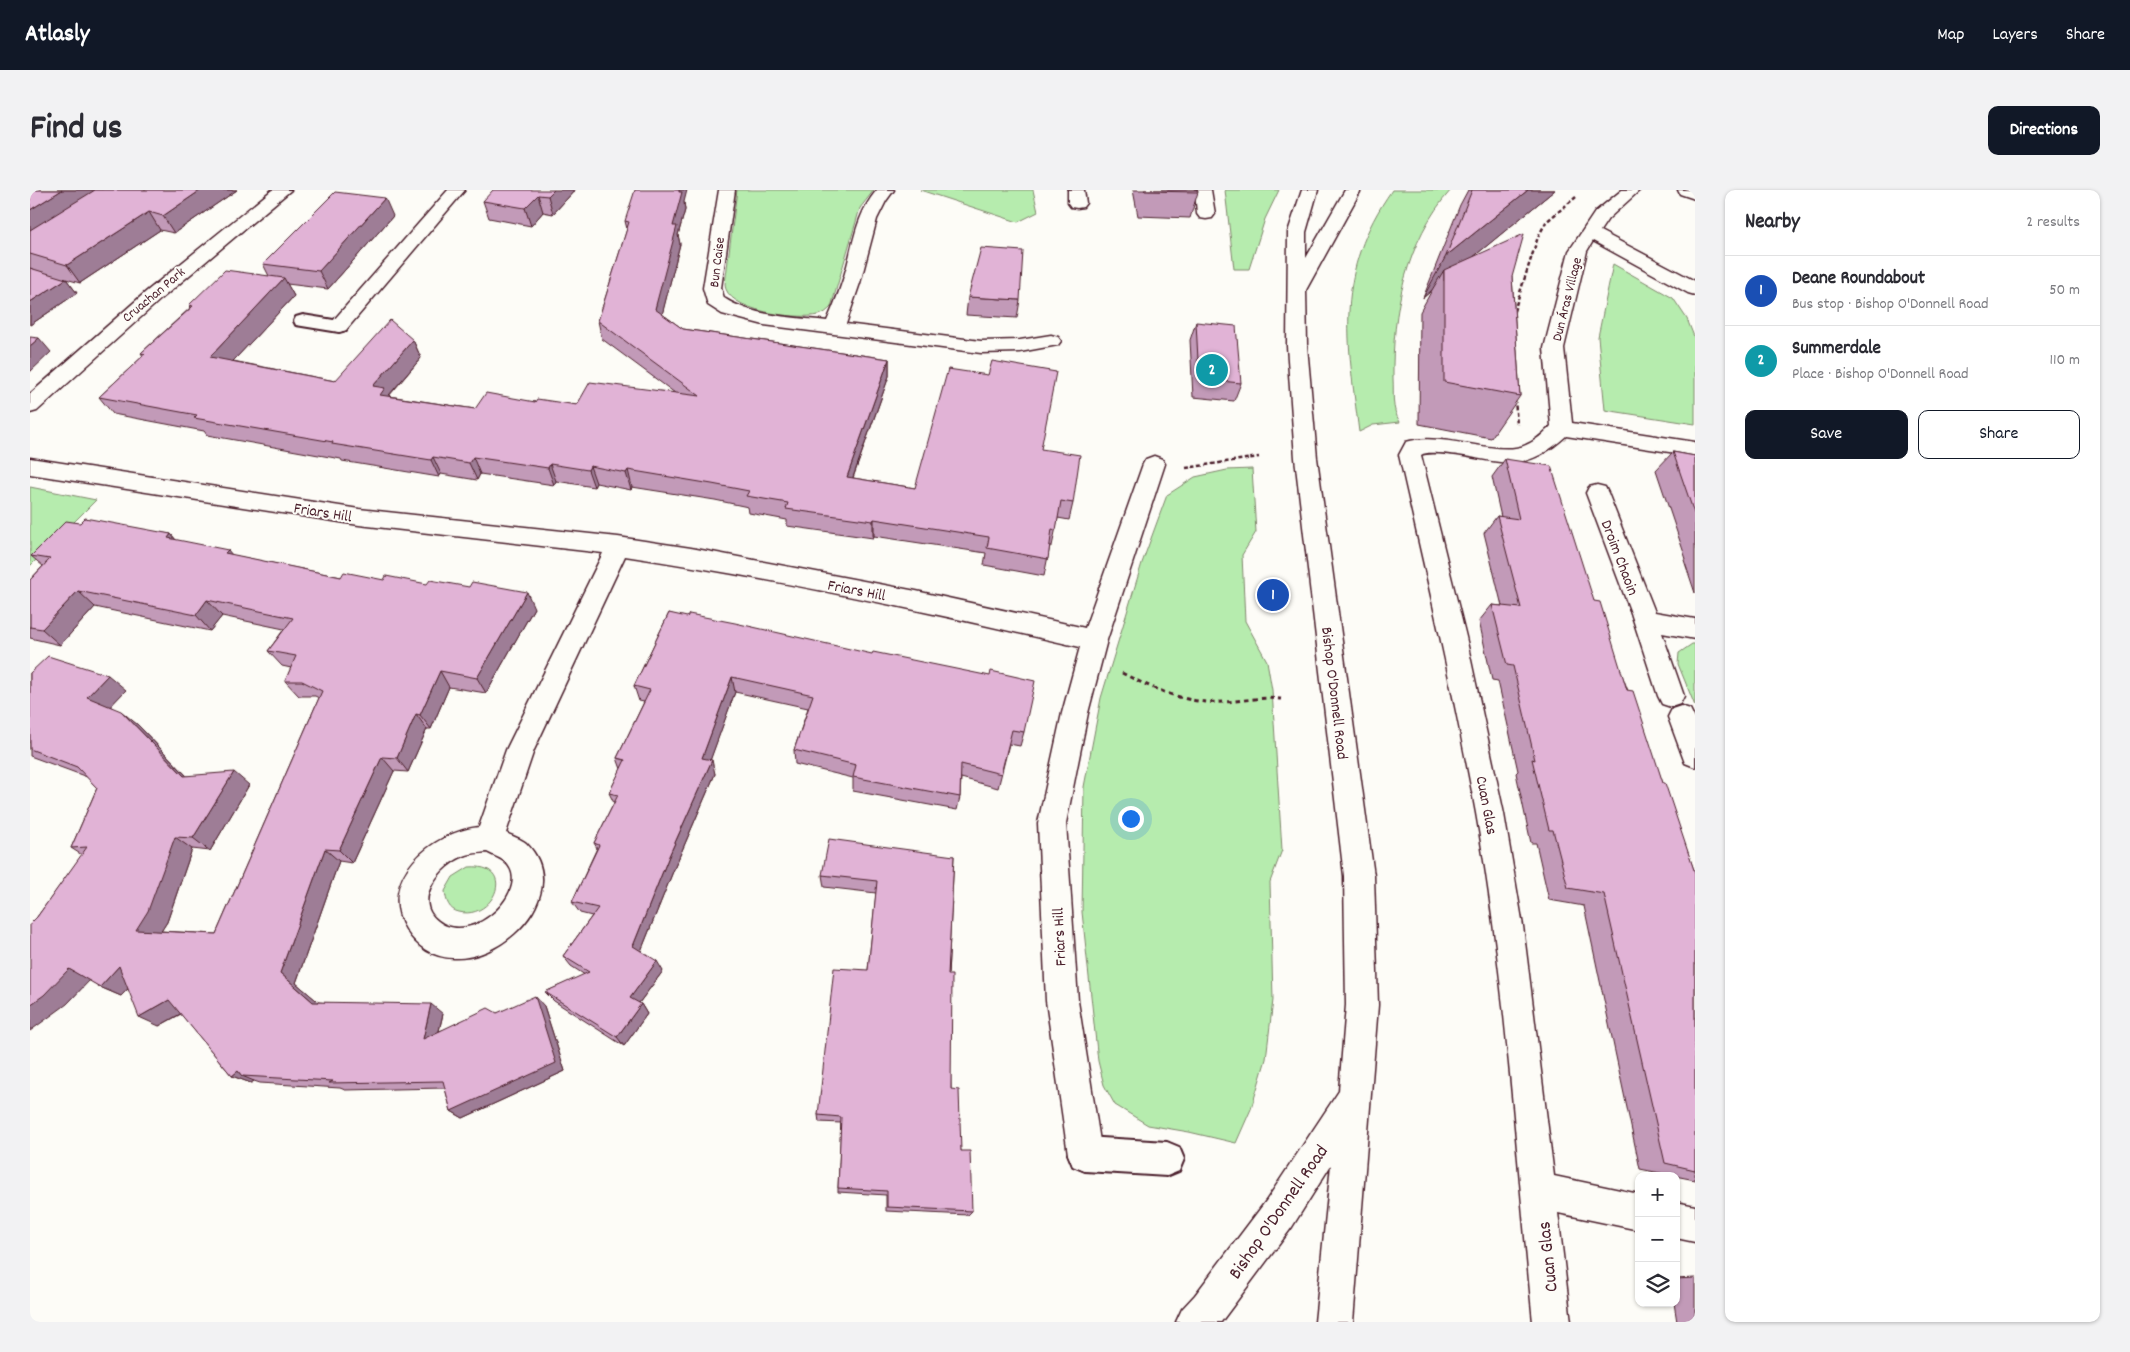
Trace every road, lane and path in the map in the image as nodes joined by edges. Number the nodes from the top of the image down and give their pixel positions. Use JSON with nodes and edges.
{"nodes":[{"id":1,"x":283,"y":190,"type":"edge"},
{"id":2,"x":457,"y":190,"type":"edge"},
{"id":3,"x":727,"y":190,"type":"edge"},
{"id":4,"x":886,"y":190,"type":"edge"},
{"id":5,"x":1203,"y":190,"type":"edge"},
{"id":6,"x":1310,"y":190,"type":"edge"},
{"id":7,"x":1353,"y":190,"type":"edge"},
{"id":8,"x":1632,"y":190,"type":"edge"},
{"id":9,"x":1686,"y":190,"type":"edge"},
{"id":10,"x":1695,"y":194,"type":"edge"},
{"id":11,"x":1578,"y":195,"type":"dead end"},
{"id":12,"x":1206,"y":214,"type":"dead end"},
{"id":13,"x":1591,"y":233,"type":"junction"},
{"id":14,"x":1695,"y":290,"type":"edge"},
{"id":15,"x":1298,"y":291,"type":"junction"},
{"id":16,"x":1512,"y":314,"type":"edge"},
{"id":17,"x":303,"y":321,"type":"dead end"},
{"id":18,"x":339,"y":326,"type":"joint"},
{"id":19,"x":834,"y":328,"type":"junction"},
{"id":20,"x":1051,"y":341,"type":"dead end"},
{"id":21,"x":1515,"y":399,"type":"edge"},
{"id":22,"x":30,"y":406,"type":"edge"},
{"id":23,"x":1517,"y":428,"type":"edge"},
{"id":24,"x":1562,"y":428,"type":"junction"},
{"id":25,"x":1695,"y":449,"type":"edge"},
{"id":26,"x":1259,"y":457,"type":"dead end"},
{"id":27,"x":30,"y":466,"type":"edge"},
{"id":28,"x":1152,"y":471,"type":"joint"},
{"id":29,"x":1597,"y":493,"type":"dead end"},
{"id":30,"x":618,"y":546,"type":"junction"},
{"id":31,"x":1646,"y":620,"type":"junction"},
{"id":32,"x":1695,"y":629,"type":"edge"},
{"id":33,"x":1091,"y":650,"type":"junction"},
{"id":34,"x":1281,"y":699,"type":"dead end"},
{"id":35,"x":1695,"y":755,"type":"edge"},
{"id":36,"x":489,"y":840,"type":"dead end"},
{"id":37,"x":1355,"y":1096,"type":"junction"},
{"id":38,"x":1085,"y":1154,"type":"joint"},
{"id":39,"x":1167,"y":1159,"type":"dead end"},
{"id":40,"x":1539,"y":1192,"type":"junction"},
{"id":41,"x":1635,"y":1211,"type":"edge"},
{"id":42,"x":1680,"y":1221,"type":"edge"},
{"id":43,"x":1695,"y":1224,"type":"edge"},
{"id":44,"x":1195,"y":1322,"type":"edge"},
{"id":45,"x":1334,"y":1322,"type":"edge"},
{"id":46,"x":1552,"y":1322,"type":"edge"}],
"edges":[{"from":1,"to":22,"type":"street","name":"Cruachan Park"},
{"from":2,"to":18,"type":"street"},
{"from":3,"to":19,"type":"street","name":"Bun Caise"},
{"from":4,"to":19,"type":"street"},
{"from":5,"to":12,"type":"street"},
{"from":6,"to":15,"type":"street","name":"Bishop O'Donnell Road"},
{"from":7,"to":15,"type":"street","name":"Bishop O'Donnell Road"},
{"from":8,"to":13,"type":"street","name":"Dun Áras Village"},
{"from":9,"to":10,"type":"street"},
{"from":11,"to":16,"type":"path"},
{"from":13,"to":14,"type":"street"},
{"from":13,"to":24,"type":"street","name":"Dun Áras Village"},
{"from":15,"to":37,"type":"street","name":"Bishop O'Donnell Road"},
{"from":17,"to":18,"type":"lane"},
{"from":19,"to":20,"type":"street","name":"Bun Caise"},
{"from":21,"to":23,"type":"path"},
{"from":24,"to":25,"type":"street"},
{"from":24,"to":40,"type":"street","name":"Cuan Glas"},
{"from":26,"to":28,"type":"path"},
{"from":27,"to":30,"type":"street","name":"Friars Hill"},
{"from":28,"to":33,"type":"street","name":"Friars Hill"},
{"from":29,"to":31,"type":"street","name":"Droim Chaoin"},
{"from":30,"to":33,"type":"street","name":"Friars Hill"},
{"from":30,"to":36,"type":"street"},
{"from":31,"to":32,"type":"street"},
{"from":31,"to":35,"type":"street","name":"Droim Chaoin"},
{"from":33,"to":34,"type":"path"},
{"from":33,"to":38,"type":"street","name":"Friars Hill"},
{"from":37,"to":44,"type":"street","name":"Bishop O'Donnell Road"},
{"from":37,"to":45,"type":"street","name":"Bishop O'Donnell Road"},
{"from":38,"to":39,"type":"lane","name":"Friars Hill"},
{"from":40,"to":41,"type":"street"},
{"from":40,"to":46,"type":"street","name":"Cuan Glas"},
{"from":42,"to":43,"type":"street"}]}
